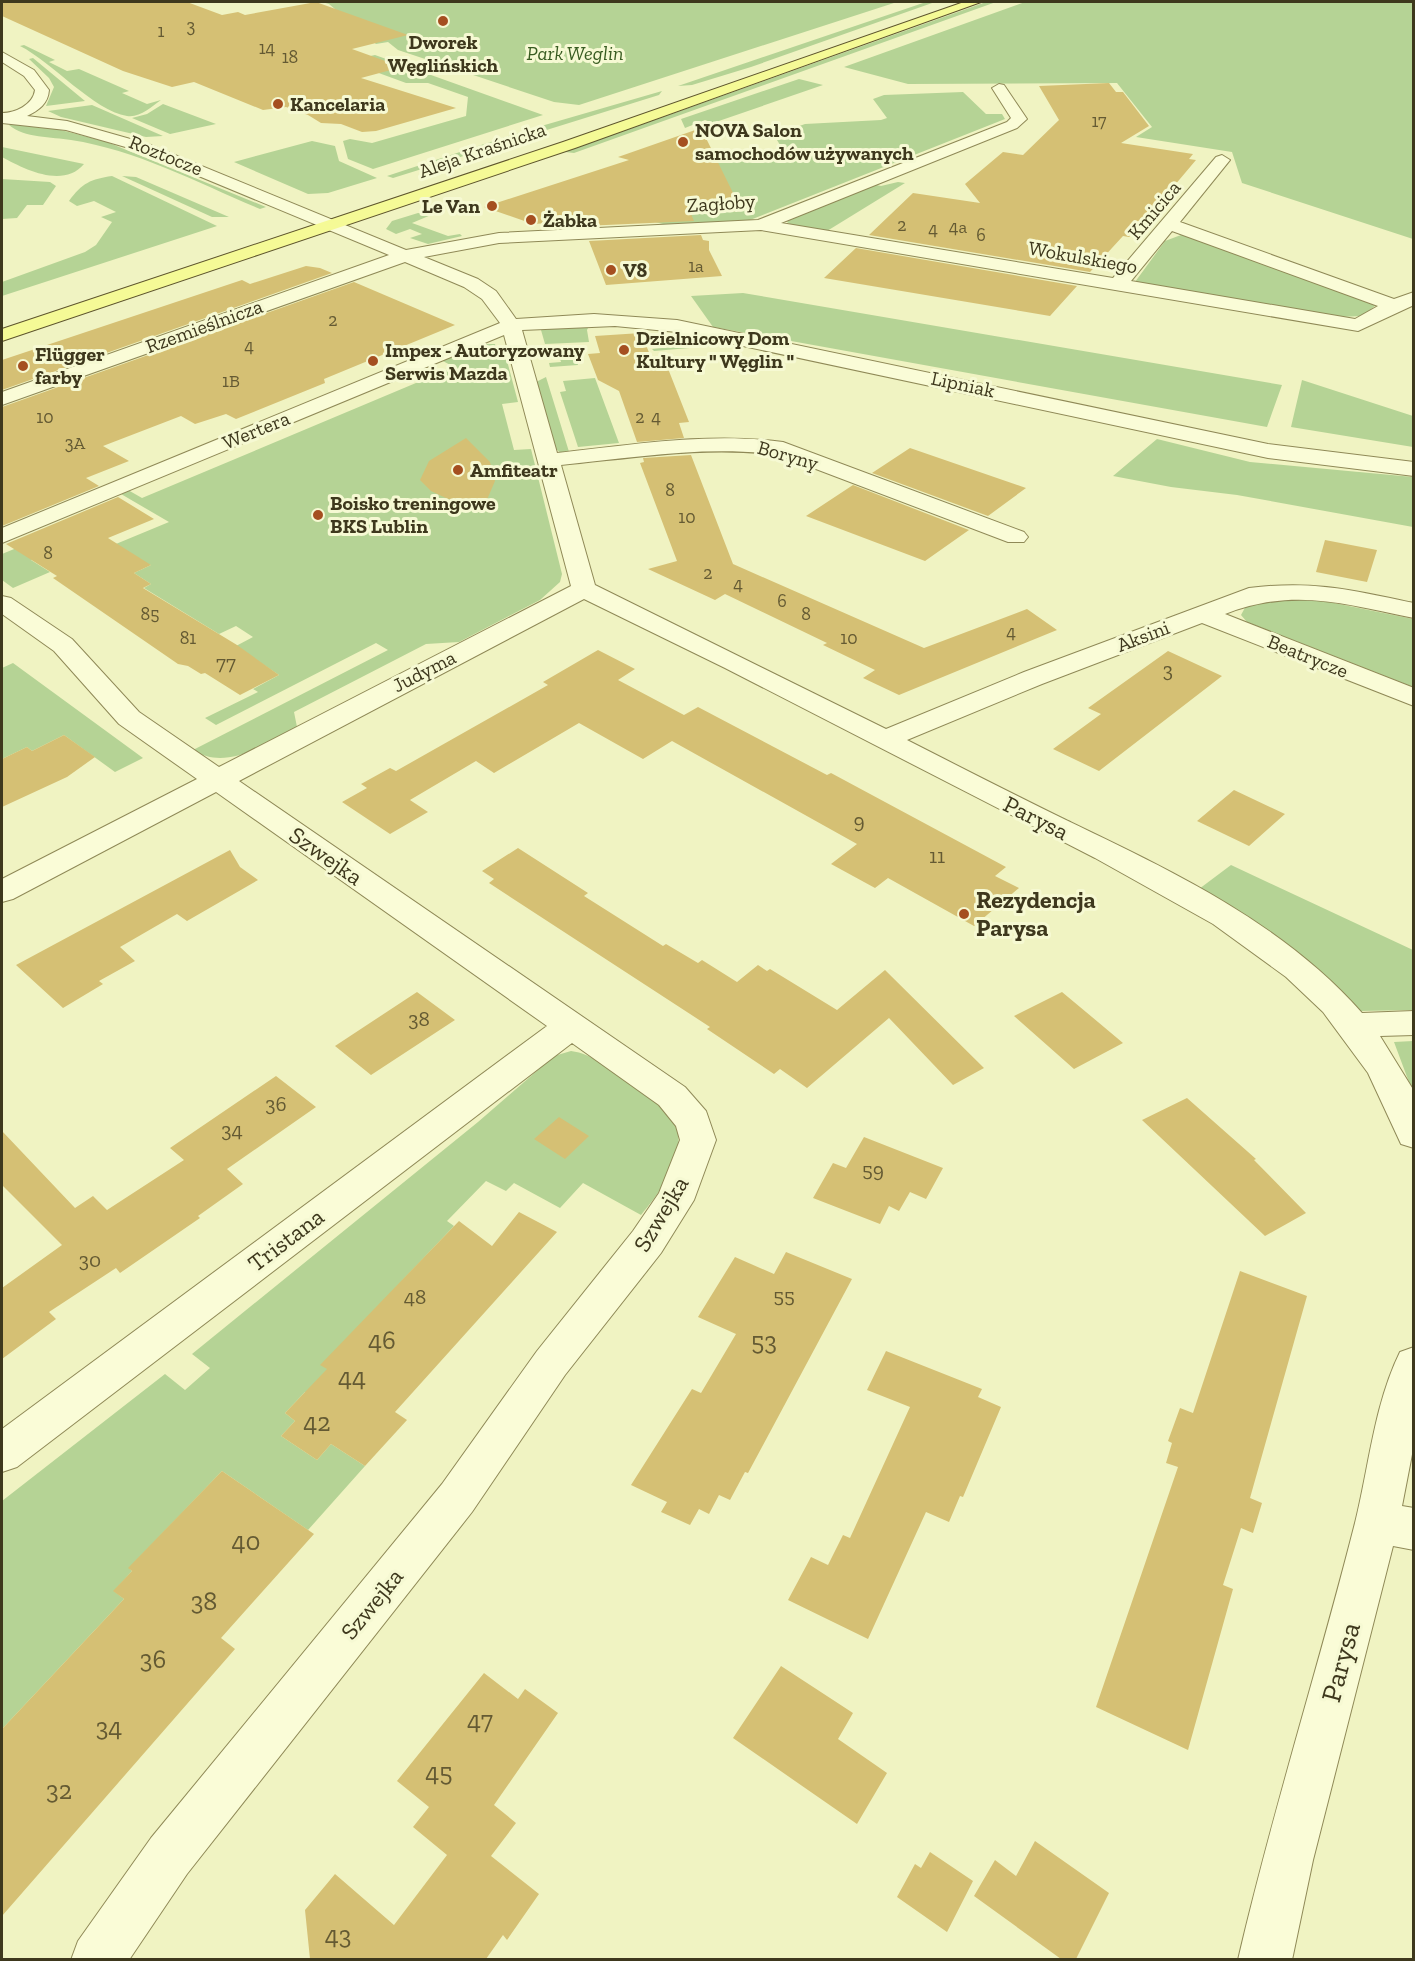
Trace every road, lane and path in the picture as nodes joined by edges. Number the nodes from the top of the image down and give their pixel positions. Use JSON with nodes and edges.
{"nodes":[{"id":1,"x":947,"y":2,"type":"edge"},
{"id":2,"x":975,"y":2,"type":"edge"},
{"id":3,"x":2,"y":56,"type":"edge"},
{"id":4,"x":31,"y":75,"type":"junction"},
{"id":5,"x":999,"y":88,"type":"dead end"},
{"id":6,"x":9,"y":108,"type":"edge"},
{"id":7,"x":35,"y":108,"type":"junction"},
{"id":8,"x":67,"y":126,"type":"junction"},
{"id":9,"x":4,"y":134,"type":"edge"},
{"id":10,"x":82,"y":147,"type":"dead end"},
{"id":11,"x":106,"y":154,"type":"dead end"},
{"id":12,"x":1222,"y":160,"type":"dead end"},
{"id":13,"x":1169,"y":224,"type":"junction"},
{"id":14,"x":279,"y":225,"type":"joint"},
{"id":15,"x":304,"y":225,"type":"junction"},
{"id":16,"x":330,"y":225,"type":"junction"},
{"id":17,"x":761,"y":225,"type":"junction"},
{"id":18,"x":329,"y":245,"type":"dead end"},
{"id":19,"x":407,"y":255,"type":"junction"},
{"id":20,"x":358,"y":256,"type":"dead end"},
{"id":21,"x":377,"y":264,"type":"junction"},
{"id":22,"x":1117,"y":286,"type":"junction"},
{"id":23,"x":1413,"y":298,"type":"edge"},
{"id":24,"x":51,"y":300,"type":"dead end"},
{"id":25,"x":1394,"y":305,"type":"junction"},
{"id":26,"x":497,"y":307,"type":"junction"},
{"id":27,"x":511,"y":325,"type":"junction"},
{"id":28,"x":2,"y":335,"type":"edge"},
{"id":29,"x":2,"y":399,"type":"edge"},
{"id":30,"x":549,"y":460,"type":"junction"},
{"id":31,"x":1413,"y":469,"type":"edge"},
{"id":32,"x":2,"y":536,"type":"edge"},
{"id":33,"x":1016,"y":537,"type":"dead end"},
{"id":34,"x":584,"y":589,"type":"junction"},
{"id":35,"x":2,"y":603,"type":"edge"},
{"id":36,"x":1413,"y":611,"type":"edge"},
{"id":37,"x":1203,"y":614,"type":"junction"},
{"id":38,"x":1413,"y":698,"type":"edge"},
{"id":39,"x":884,"y":740,"type":"junction"},
{"id":40,"x":216,"y":779,"type":"junction"},
{"id":41,"x":2,"y":892,"type":"edge"},
{"id":42,"x":1413,"y":1023,"type":"edge"},
{"id":43,"x":1353,"y":1025,"type":"junction"},
{"id":44,"x":571,"y":1026,"type":"junction"},
{"id":45,"x":1413,"y":1134,"type":"edge"},
{"id":46,"x":1413,"y":1364,"type":"edge"},
{"id":47,"x":2,"y":1454,"type":"edge"},
{"id":48,"x":1395,"y":1526,"type":"edge"},
{"id":49,"x":97,"y":1959,"type":"edge"},
{"id":50,"x":1265,"y":1959,"type":"edge"}],
"edges":[{"from":1,"to":15,"type":"main road","name":"Aleja Kraśnicka"},
{"from":2,"to":16,"type":"main road","name":"Aleja Kraśnicka"},
{"from":3,"to":4,"type":"street"},
{"from":4,"to":6,"type":"street"},
{"from":4,"to":7,"type":"street"},
{"from":5,"to":17,"type":"street","name":"Zagłoby"},
{"from":6,"to":7,"type":"street"},
{"from":6,"to":8,"type":"street","name":"Roztocze"},
{"from":6,"to":9,"type":"street"},
{"from":7,"to":8,"type":"street","name":"Roztocze"},
{"from":8,"to":15,"type":"street","name":"Roztocze"},
{"from":10,"to":11,"type":"street","name":"Roztocze"},
{"from":12,"to":13,"type":"street","name":"Kmicica"},
{"from":13,"to":22,"type":"street","name":"Kmicica"},
{"from":13,"to":25,"type":"street"},
{"from":14,"to":15,"type":"street"},
{"from":14,"to":24,"type":"main road"},
{"from":15,"to":16,"type":"main road","name":"Aleja Kraśnicka"},
{"from":15,"to":18,"type":"street"},
{"from":15,"to":28,"type":"main road","name":"Aleja Kraśnicka"},
{"from":16,"to":19,"type":"street"},
{"from":17,"to":19,"type":"street","name":"Zagłoby"},
{"from":17,"to":22,"type":"street","name":"Wokulskiego"},
{"from":19,"to":21,"type":"street","name":"Rzemieślnicza"},
{"from":19,"to":26,"type":"street"},
{"from":20,"to":21,"type":"street"},
{"from":21,"to":26,"type":"street"},
{"from":21,"to":29,"type":"street","name":"Rzemieślnicza"},
{"from":22,"to":25,"type":"street","name":"Wokulskiego"},
{"from":23,"to":25,"type":"street","name":"Wokulskiego"},
{"from":26,"to":27,"type":"street"},
{"from":27,"to":30,"type":"street"},
{"from":27,"to":31,"type":"street","name":"Lipniak"},
{"from":27,"to":32,"type":"street","name":"Wertera"},
{"from":30,"to":33,"type":"street","name":"Boryny"},
{"from":30,"to":34,"type":"street"},
{"from":34,"to":39,"type":"street","name":"Parysa"},
{"from":34,"to":40,"type":"street","name":"Judyma"},
{"from":35,"to":40,"type":"street","name":"Szwejka"},
{"from":36,"to":37,"type":"street","name":"Aksini"},
{"from":37,"to":38,"type":"street","name":"Beatrycze"},
{"from":37,"to":39,"type":"street","name":"Aksini"},
{"from":39,"to":43,"type":"street","name":"Parysa"},
{"from":40,"to":41,"type":"street","name":"Judyma"},
{"from":40,"to":44,"type":"street","name":"Szwejka"},
{"from":42,"to":43,"type":"street"},
{"from":43,"to":45,"type":"street","name":"Parysa"},
{"from":44,"to":47,"type":"street","name":"Tristana"},
{"from":44,"to":49,"type":"street","name":"Szwejka"},
{"from":46,"to":48,"type":"street","name":"Parysa"},
{"from":48,"to":50,"type":"street","name":"Parysa"}]}
